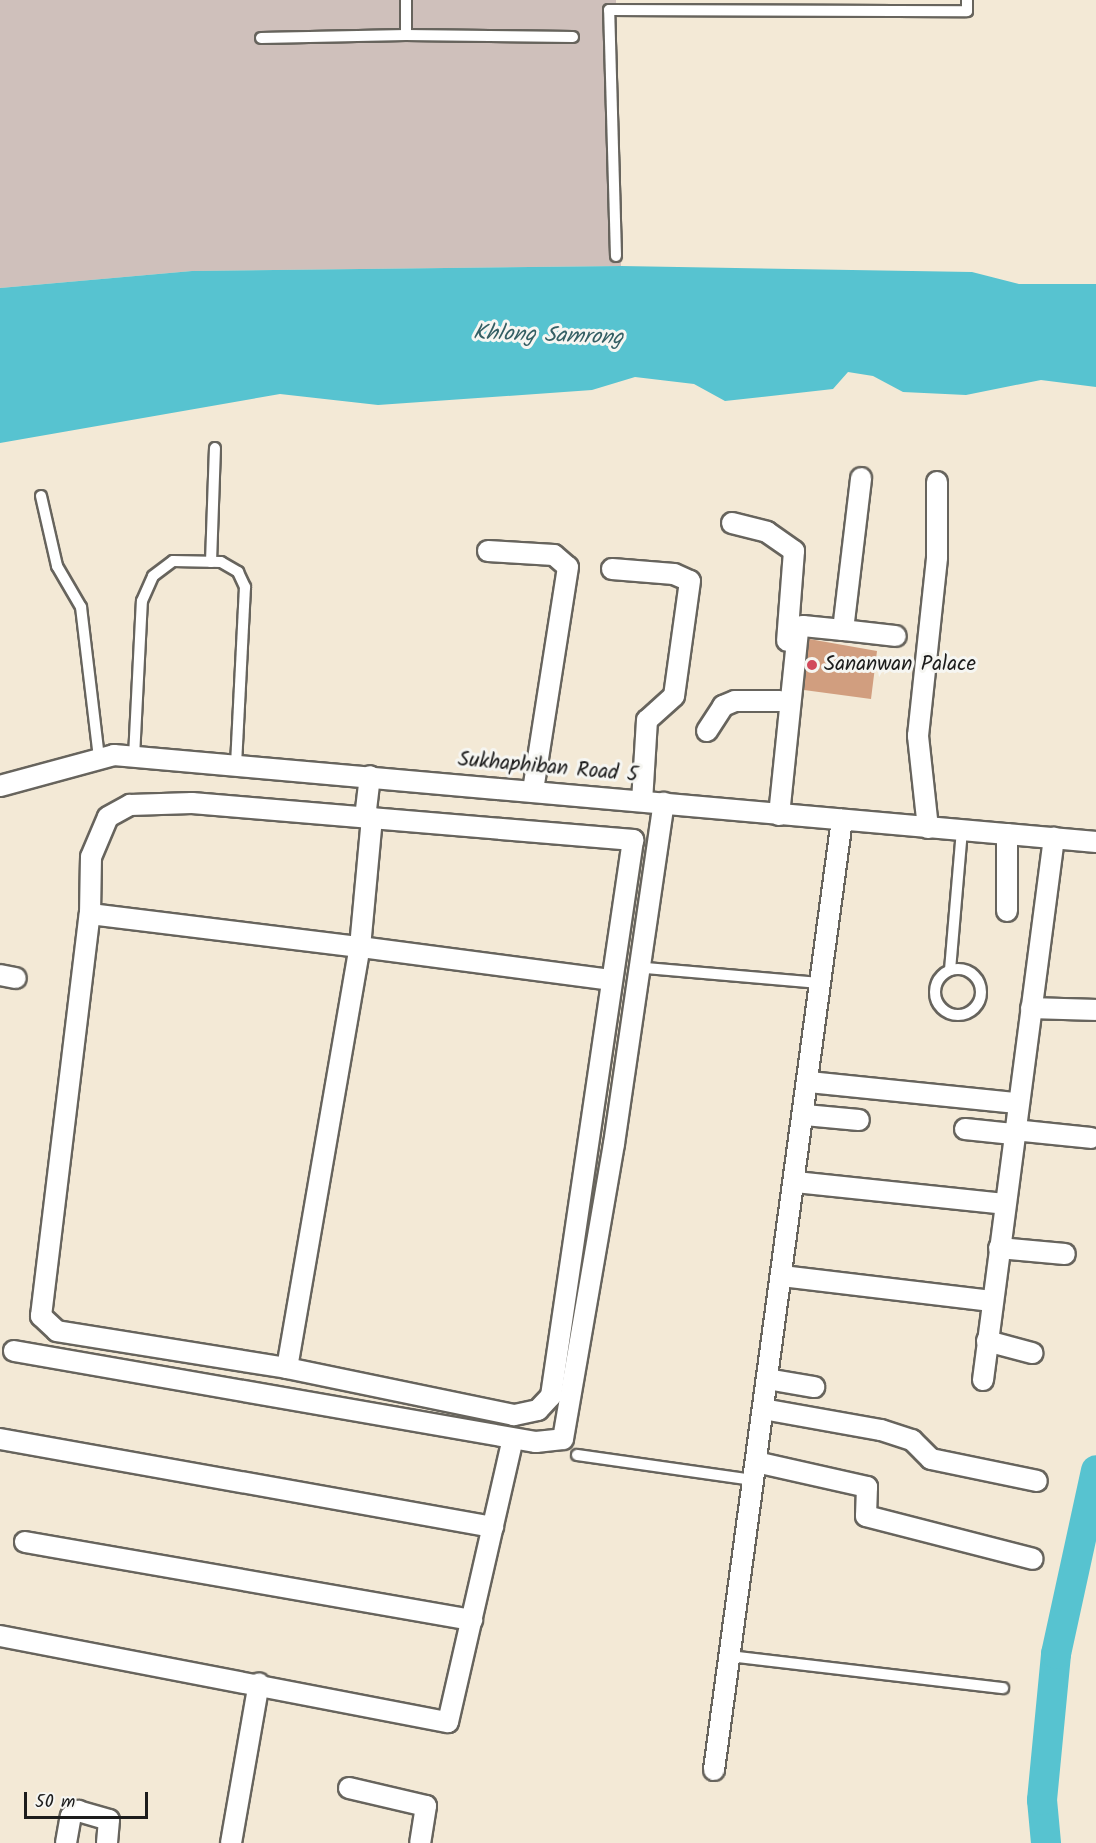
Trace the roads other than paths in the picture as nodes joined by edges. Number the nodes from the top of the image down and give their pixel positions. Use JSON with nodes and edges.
{"nodes":[{"id":1,"x":406,"y":0,"type":"edge"},
{"id":2,"x":967,"y":0,"type":"edge"},
{"id":3,"x":609,"y":5,"type":"edge"},
{"id":4,"x":406,"y":35,"type":"junction"},
{"id":5,"x":573,"y":37,"type":"dead end"},
{"id":6,"x":261,"y":38,"type":"dead end"},
{"id":7,"x":616,"y":256,"type":"dead end"},
{"id":8,"x":215,"y":448,"type":"dead end"},
{"id":9,"x":861,"y":478,"type":"dead end"},
{"id":10,"x":937,"y":482,"type":"dead end"},
{"id":11,"x":41,"y":496,"type":"dead end"},
{"id":12,"x":732,"y":523,"type":"dead end"},
{"id":13,"x":488,"y":551,"type":"dead end"},
{"id":14,"x":211,"y":562,"type":"junction"},
{"id":15,"x":612,"y":569,"type":"dead end"},
{"id":16,"x":843,"y":630,"type":"junction"},
{"id":17,"x":896,"y":636,"type":"dead end"},
{"id":18,"x":780,"y":701,"type":"junction"},
{"id":19,"x":707,"y":731,"type":"dead end"},
{"id":20,"x":99,"y":757,"type":"junction"},
{"id":21,"x":134,"y":757,"type":"junction"},
{"id":22,"x":236,"y":766,"type":"junction"},
{"id":23,"x":370,"y":776,"type":"junction"},
{"id":24,"x":0,"y":786,"type":"edge"},
{"id":25,"x":533,"y":790,"type":"junction"},
{"id":26,"x":642,"y":801,"type":"junction"},
{"id":27,"x":663,"y":803,"type":"junction"},
{"id":28,"x":772,"y":814,"type":"junction"},
{"id":29,"x":368,"y":818,"type":"junction"},
{"id":30,"x":842,"y":820,"type":"junction"},
{"id":31,"x":928,"y":828,"type":"junction"},
{"id":32,"x":962,"y":831,"type":"junction"},
{"id":33,"x":1007,"y":834,"type":"junction"},
{"id":34,"x":1054,"y":838,"type":"junction"},
{"id":35,"x":1096,"y":842,"type":"edge"},
{"id":36,"x":1007,"y":911,"type":"dead end"},
{"id":37,"x":90,"y":914,"type":"junction"},
{"id":38,"x":360,"y":947,"type":"junction"},
{"id":39,"x":645,"y":968,"type":"dead end"},
{"id":40,"x":950,"y":970,"type":"junction"},
{"id":41,"x":610,"y":980,"type":"junction"},
{"id":42,"x":820,"y":983,"type":"junction"},
{"id":43,"x":1031,"y":1008,"type":"junction"},
{"id":44,"x":1096,"y":1010,"type":"edge"},
{"id":45,"x":809,"y":1082,"type":"junction"},
{"id":46,"x":1017,"y":1103,"type":"junction"},
{"id":47,"x":805,"y":1115,"type":"junction"},
{"id":48,"x":859,"y":1120,"type":"dead end"},
{"id":49,"x":965,"y":1129,"type":"dead end"},
{"id":50,"x":1014,"y":1132,"type":"junction"},
{"id":51,"x":1092,"y":1138,"type":"dead end"},
{"id":52,"x":796,"y":1182,"type":"junction"},
{"id":53,"x":1004,"y":1204,"type":"junction"},
{"id":54,"x":999,"y":1248,"type":"junction"},
{"id":55,"x":1065,"y":1254,"type":"dead end"},
{"id":56,"x":782,"y":1276,"type":"junction"},
{"id":57,"x":992,"y":1301,"type":"junction"},
{"id":58,"x":987,"y":1341,"type":"junction"},
{"id":59,"x":14,"y":1352,"type":"dead end"},
{"id":60,"x":1032,"y":1353,"type":"dead end"},
{"id":61,"x":287,"y":1368,"type":"junction"},
{"id":62,"x":767,"y":1379,"type":"junction"},
{"id":63,"x":983,"y":1380,"type":"dead end"},
{"id":64,"x":814,"y":1387,"type":"dead end"},
{"id":65,"x":763,"y":1408,"type":"junction"},
{"id":66,"x":0,"y":1439,"type":"edge"},
{"id":67,"x":513,"y":1439,"type":"junction"},
{"id":68,"x":577,"y":1455,"type":"dead end"},
{"id":69,"x":754,"y":1471,"type":"junction"},
{"id":70,"x":1036,"y":1480,"type":"dead end"},
{"id":71,"x":493,"y":1527,"type":"junction"},
{"id":72,"x":25,"y":1542,"type":"dead end"},
{"id":73,"x":1033,"y":1559,"type":"dead end"},
{"id":74,"x":472,"y":1620,"type":"junction"},
{"id":75,"x":0,"y":1636,"type":"edge"},
{"id":76,"x":730,"y":1656,"type":"junction"},
{"id":77,"x":259,"y":1683,"type":"junction"},
{"id":78,"x":1003,"y":1688,"type":"dead end"},
{"id":79,"x":714,"y":1770,"type":"dead end"},
{"id":80,"x":349,"y":1788,"type":"dead end"},
{"id":81,"x":66,"y":1843,"type":"edge"},
{"id":82,"x":107,"y":1843,"type":"edge"},
{"id":83,"x":231,"y":1843,"type":"edge"},
{"id":84,"x":420,"y":1843,"type":"edge"}],
"edges":[{"from":1,"to":4,"type":"lane"},
{"from":2,"to":3,"type":"lane"},
{"from":3,"to":7,"type":"lane"},
{"from":4,"to":5,"type":"lane"},
{"from":4,"to":6,"type":"lane"},
{"from":8,"to":14,"type":"lane"},
{"from":9,"to":16,"type":"street"},
{"from":10,"to":31,"type":"street"},
{"from":11,"to":20,"type":"lane"},
{"from":12,"to":18,"type":"street"},
{"from":13,"to":25,"type":"street"},
{"from":14,"to":21,"type":"lane"},
{"from":14,"to":22,"type":"lane"},
{"from":15,"to":26,"type":"street"},
{"from":16,"to":17,"type":"street"},
{"from":16,"to":28,"type":"street"},
{"from":18,"to":19,"type":"street"},
{"from":18,"to":28,"type":"street"},
{"from":20,"to":21,"type":"street","name":"Sukhaphiban Road 5"},
{"from":20,"to":24,"type":"street","name":"Sukhaphiban Road 5"},
{"from":21,"to":22,"type":"street","name":"Sukhaphiban Road 5"},
{"from":22,"to":23,"type":"street","name":"Sukhaphiban Road 5"},
{"from":23,"to":25,"type":"street","name":"Sukhaphiban Road 5"},
{"from":23,"to":29,"type":"street"},
{"from":25,"to":26,"type":"street","name":"Sukhaphiban Road 5"},
{"from":26,"to":27,"type":"street","name":"Sukhaphiban Road 5"},
{"from":27,"to":28,"type":"street","name":"Sukhaphiban Road 5"},
{"from":27,"to":67,"type":"street"},
{"from":28,"to":30,"type":"street","name":"Sukhaphiban Road 5"},
{"from":29,"to":37,"type":"street"},
{"from":29,"to":38,"type":"street"},
{"from":29,"to":41,"type":"street"},
{"from":30,"to":31,"type":"street","name":"Sukhaphiban Road 5"},
{"from":30,"to":42,"type":"street"},
{"from":31,"to":32,"type":"street","name":"Sukhaphiban Road 5"},
{"from":32,"to":33,"type":"street","name":"Sukhaphiban Road 5"},
{"from":32,"to":40,"type":"lane"},
{"from":33,"to":34,"type":"street","name":"Sukhaphiban Road 5"},
{"from":33,"to":36,"type":"street"},
{"from":34,"to":35,"type":"street","name":"Sukhaphiban Road 5"},
{"from":34,"to":43,"type":"street"},
{"from":37,"to":38,"type":"street"},
{"from":37,"to":61,"type":"street"},
{"from":38,"to":41,"type":"street"},
{"from":38,"to":61,"type":"street"},
{"from":39,"to":42,"type":"lane"},
{"from":40,"to":40,"type":"lane"},
{"from":41,"to":61,"type":"street"},
{"from":42,"to":45,"type":"street"},
{"from":43,"to":44,"type":"street"},
{"from":43,"to":46,"type":"street"},
{"from":45,"to":46,"type":"street"},
{"from":45,"to":47,"type":"street"},
{"from":46,"to":50,"type":"street"},
{"from":47,"to":48,"type":"street"},
{"from":47,"to":52,"type":"street"},
{"from":49,"to":50,"type":"street"},
{"from":50,"to":51,"type":"street"},
{"from":50,"to":53,"type":"street"},
{"from":52,"to":53,"type":"street"},
{"from":52,"to":56,"type":"street"},
{"from":53,"to":54,"type":"street"},
{"from":54,"to":55,"type":"street"},
{"from":54,"to":57,"type":"street"},
{"from":56,"to":57,"type":"street"},
{"from":56,"to":62,"type":"street"},
{"from":57,"to":58,"type":"street"},
{"from":58,"to":60,"type":"street"},
{"from":58,"to":63,"type":"street"},
{"from":59,"to":67,"type":"street"},
{"from":62,"to":64,"type":"street"},
{"from":62,"to":65,"type":"street"},
{"from":65,"to":69,"type":"street"},
{"from":65,"to":70,"type":"street"},
{"from":66,"to":71,"type":"street"},
{"from":67,"to":71,"type":"street"},
{"from":68,"to":69,"type":"lane"},
{"from":69,"to":73,"type":"street"},
{"from":69,"to":76,"type":"street"},
{"from":71,"to":74,"type":"street"},
{"from":72,"to":74,"type":"street"},
{"from":74,"to":77,"type":"street"},
{"from":75,"to":77,"type":"street"},
{"from":76,"to":78,"type":"lane"},
{"from":76,"to":79,"type":"street"},
{"from":77,"to":83,"type":"street"},
{"from":80,"to":84,"type":"street"},
{"from":81,"to":82,"type":"street"}]}
